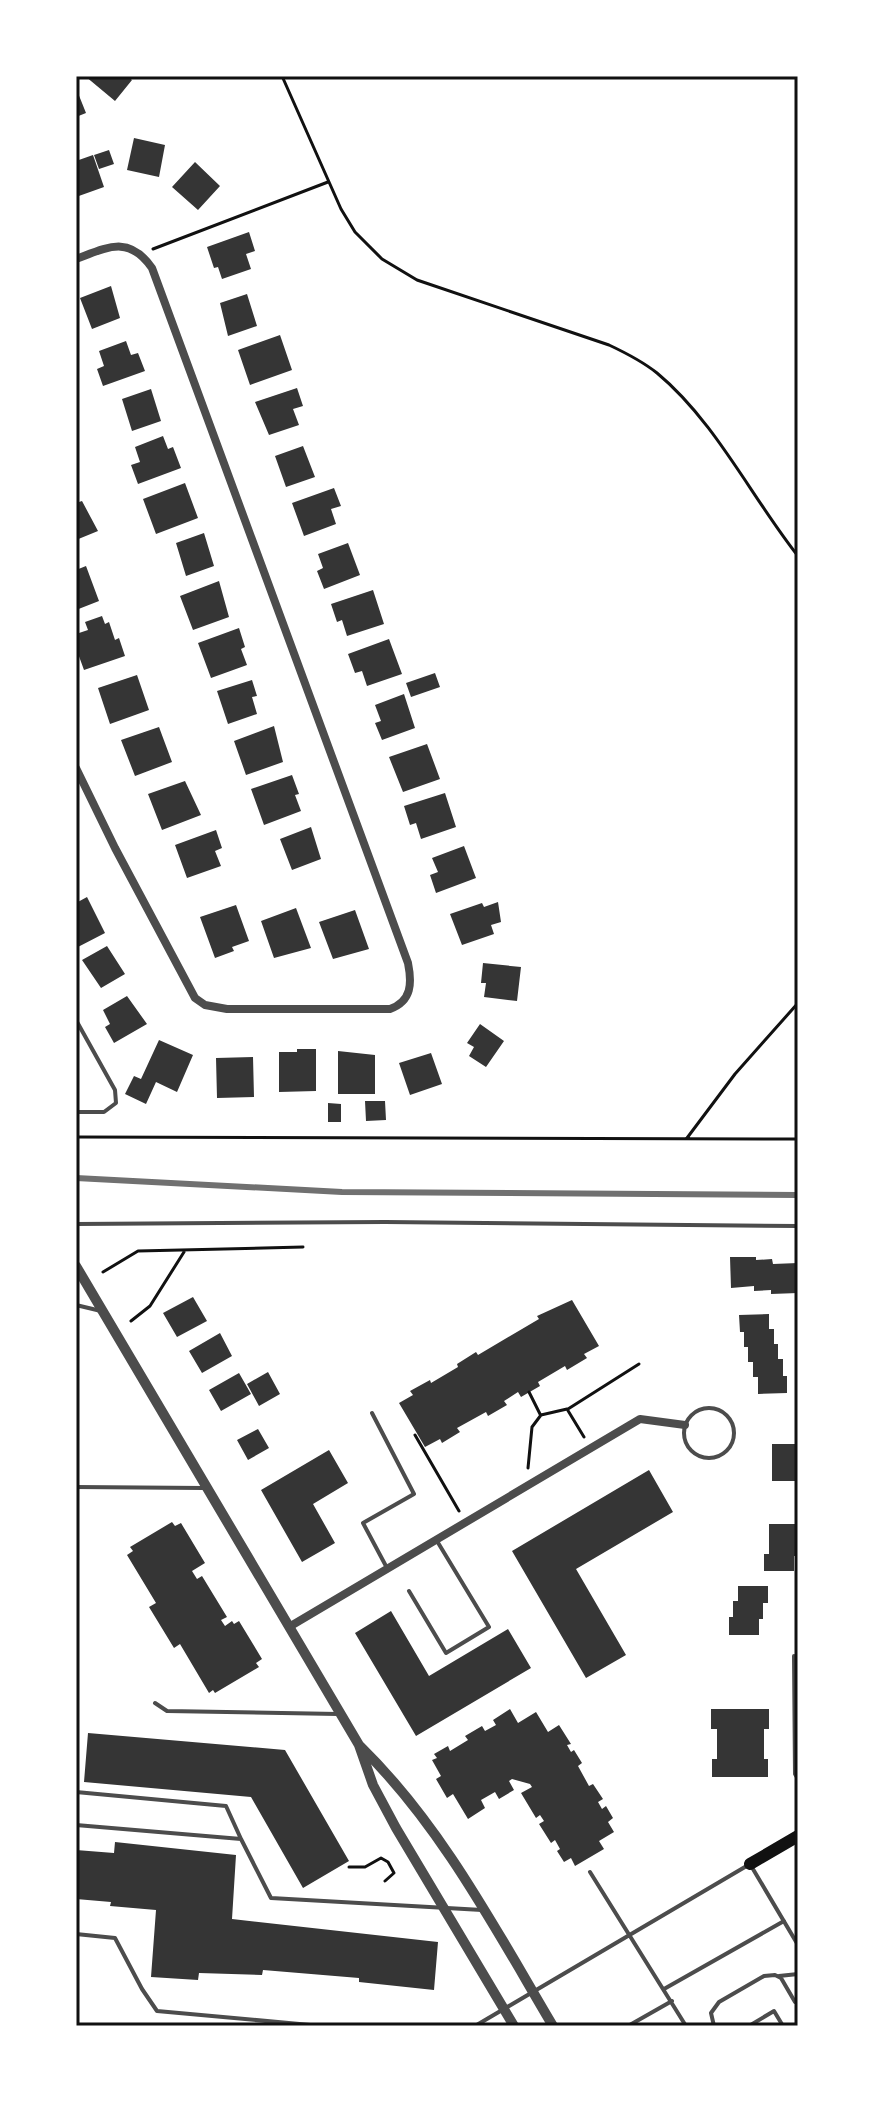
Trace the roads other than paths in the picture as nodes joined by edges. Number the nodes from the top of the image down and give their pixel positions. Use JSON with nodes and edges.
{"nodes":[{"id":1,"x":76,"y":259,"type":"edge"},
{"id":2,"x":76,"y":768,"type":"edge"},
{"id":3,"x":76,"y":1020,"type":"edge"},
{"id":4,"x":76,"y":1112,"type":"edge"},
{"id":5,"x":76,"y":1224,"type":"edge"},
{"id":6,"x":798,"y":1226,"type":"edge"},
{"id":7,"x":76,"y":1266,"type":"edge"},
{"id":8,"x":76,"y":1305,"type":"edge"},
{"id":9,"x":102,"y":1311,"type":"junction"},
{"id":10,"x":372,"y":1413,"type":"dead end"},
{"id":11,"x":685,"y":1425,"type":"junction"},
{"id":12,"x":76,"y":1487,"type":"edge"},
{"id":13,"x":205,"y":1488,"type":"junction"},
{"id":14,"x":437,"y":1541,"type":"junction"},
{"id":15,"x":388,"y":1570,"type":"junction"},
{"id":16,"x":409,"y":1591,"type":"dead end"},
{"id":17,"x":289,"y":1627,"type":"junction"},
{"id":18,"x":794,"y":1656,"type":"dead end"},
{"id":19,"x":155,"y":1703,"type":"dead end"},
{"id":20,"x":340,"y":1714,"type":"junction"},
{"id":21,"x":359,"y":1745,"type":"junction"},
{"id":22,"x":798,"y":1779,"type":"edge"},
{"id":23,"x":76,"y":1792,"type":"edge"},
{"id":24,"x":76,"y":1825,"type":"edge"},
{"id":25,"x":798,"y":1836,"type":"edge"},
{"id":26,"x":241,"y":1839,"type":"junction"},
{"id":27,"x":750,"y":1864,"type":"junction"},
{"id":28,"x":590,"y":1872,"type":"dead end"},
{"id":29,"x":446,"y":1909,"type":"junction"},
{"id":30,"x":484,"y":1910,"type":"junction"},
{"id":31,"x":784,"y":1921,"type":"junction"},
{"id":32,"x":76,"y":1934,"type":"edge"},
{"id":33,"x":630,"y":1935,"type":"junction"},
{"id":34,"x":798,"y":1945,"type":"edge"},
{"id":35,"x":798,"y":1974,"type":"edge"},
{"id":36,"x":777,"y":1976,"type":"junction"},
{"id":37,"x":664,"y":1989,"type":"junction"},
{"id":38,"x":533,"y":1992,"type":"junction"},
{"id":39,"x":672,"y":2001,"type":"junction"},
{"id":40,"x":795,"y":2002,"type":"dead end"},
{"id":41,"x":504,"y":2009,"type":"junction"},
{"id":42,"x":321,"y":2026,"type":"edge"},
{"id":43,"x":475,"y":2026,"type":"edge"},
{"id":44,"x":514,"y":2026,"type":"edge"},
{"id":45,"x":553,"y":2026,"type":"edge"},
{"id":46,"x":628,"y":2026,"type":"edge"},
{"id":47,"x":686,"y":2026,"type":"edge"},
{"id":48,"x":714,"y":2026,"type":"edge"},
{"id":49,"x":749,"y":2026,"type":"edge"},
{"id":50,"x":783,"y":2026,"type":"edge"}],
"edges":[{"from":1,"to":2,"type":"street"},
{"from":3,"to":4,"type":"lane"},
{"from":5,"to":6,"type":"lane"},
{"from":7,"to":9,"type":"street"},
{"from":8,"to":9,"type":"lane"},
{"from":9,"to":13,"type":"street"},
{"from":10,"to":15,"type":"lane"},
{"from":11,"to":11,"type":"lane"},
{"from":11,"to":14,"type":"street"},
{"from":12,"to":13,"type":"lane"},
{"from":13,"to":17,"type":"street"},
{"from":14,"to":15,"type":"street"},
{"from":14,"to":16,"type":"lane"},
{"from":15,"to":17,"type":"street"},
{"from":17,"to":20,"type":"street"},
{"from":18,"to":22,"type":"lane"},
{"from":19,"to":20,"type":"lane"},
{"from":20,"to":21,"type":"street"},
{"from":21,"to":29,"type":"street"},
{"from":21,"to":30,"type":"street"},
{"from":23,"to":26,"type":"lane"},
{"from":24,"to":26,"type":"lane"},
{"from":25,"to":27,"type":"main road"},
{"from":26,"to":29,"type":"lane"},
{"from":27,"to":31,"type":"lane"},
{"from":27,"to":33,"type":"lane"},
{"from":28,"to":33,"type":"lane"},
{"from":29,"to":30,"type":"lane"},
{"from":29,"to":41,"type":"street"},
{"from":30,"to":38,"type":"street"},
{"from":31,"to":34,"type":"lane"},
{"from":31,"to":37,"type":"lane"},
{"from":32,"to":42,"type":"lane"},
{"from":33,"to":37,"type":"lane"},
{"from":33,"to":38,"type":"lane"},
{"from":35,"to":36,"type":"lane"},
{"from":36,"to":40,"type":"lane"},
{"from":36,"to":48,"type":"lane"},
{"from":37,"to":39,"type":"lane"},
{"from":38,"to":41,"type":"lane"},
{"from":38,"to":45,"type":"street"},
{"from":39,"to":46,"type":"lane"},
{"from":39,"to":47,"type":"lane"},
{"from":41,"to":43,"type":"lane"},
{"from":41,"to":44,"type":"street"},
{"from":49,"to":50,"type":"lane"}]}
